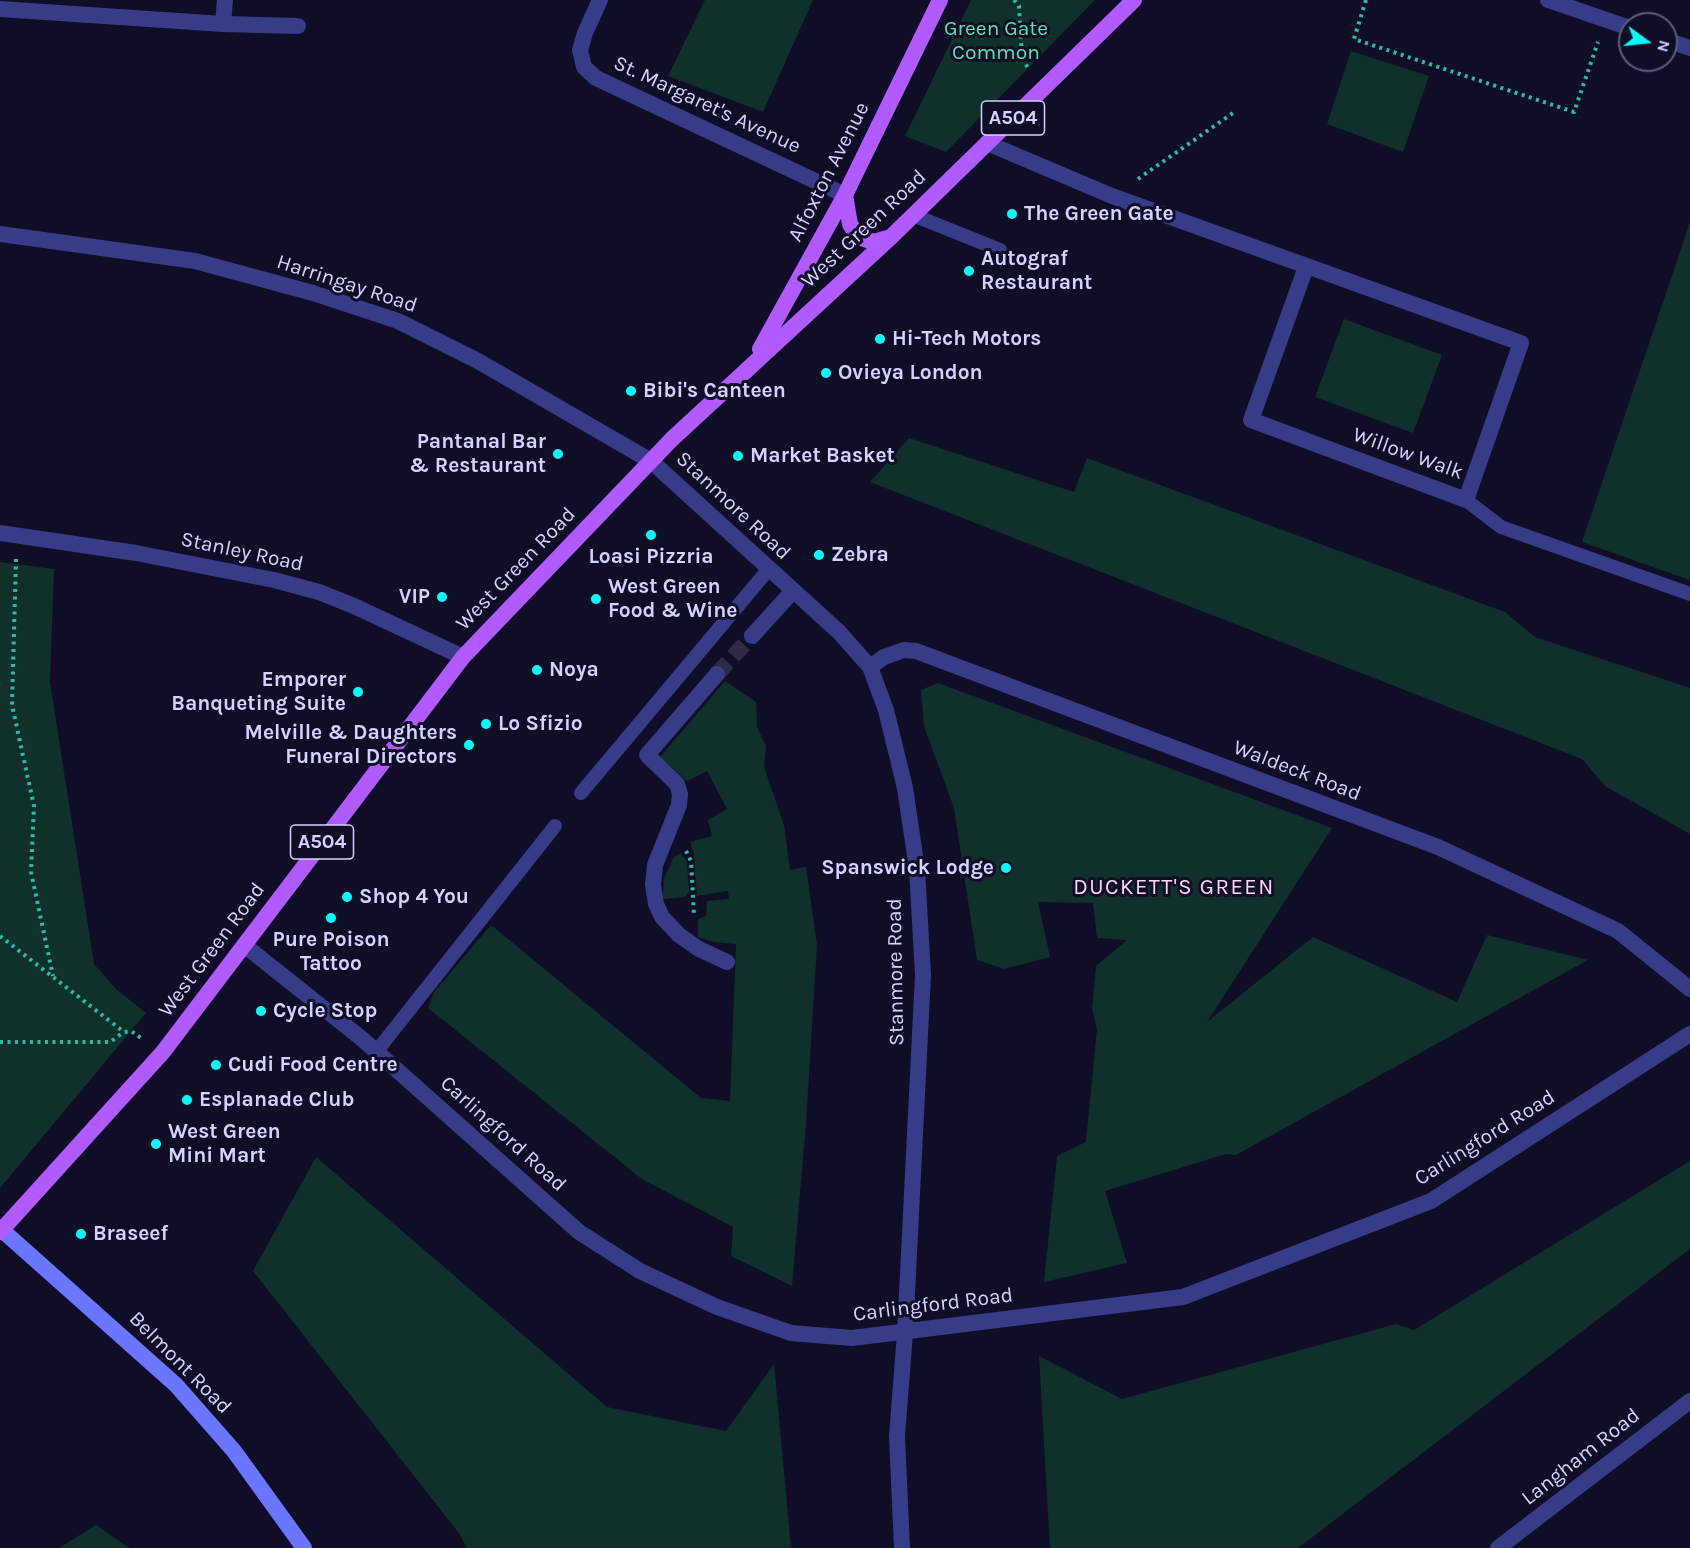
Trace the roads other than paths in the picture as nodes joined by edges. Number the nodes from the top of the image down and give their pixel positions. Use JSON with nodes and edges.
{"nodes":[{"id":1,"x":225,"y":0,"type":"edge"},
{"id":2,"x":600,"y":0,"type":"edge"},
{"id":3,"x":940,"y":0,"type":"edge"},
{"id":4,"x":1134,"y":0,"type":"edge"},
{"id":5,"x":1548,"y":0,"type":"edge"},
{"id":6,"x":46,"y":6,"type":"edge"},
{"id":7,"x":0,"y":9,"type":"edge"},
{"id":8,"x":223,"y":24,"type":"junction"},
{"id":9,"x":1618,"y":24,"type":"edge"},
{"id":10,"x":298,"y":26,"type":"dead end"},
{"id":11,"x":987,"y":143,"type":"junction"},
{"id":12,"x":845,"y":195,"type":"junction"},
{"id":13,"x":913,"y":216,"type":"junction"},
{"id":14,"x":0,"y":234,"type":"edge"},
{"id":15,"x":892,"y":236,"type":"junction"},
{"id":16,"x":1000,"y":250,"type":"dead end"},
{"id":17,"x":1306,"y":267,"type":"junction"},
{"id":18,"x":753,"y":362,"type":"junction"},
{"id":19,"x":651,"y":460,"type":"junction"},
{"id":20,"x":1466,"y":500,"type":"junction"},
{"id":21,"x":0,"y":533,"type":"edge"},
{"id":22,"x":768,"y":570,"type":"junction"},
{"id":23,"x":792,"y":592,"type":"junction"},
{"id":24,"x":1690,"y":594,"type":"edge"},
{"id":25,"x":752,"y":636,"type":"tunnel mouth"},
{"id":26,"x":462,"y":657,"type":"junction"},
{"id":27,"x":870,"y":667,"type":"junction"},
{"id":28,"x":717,"y":674,"type":"tunnel mouth"},
{"id":29,"x":581,"y":793,"type":"dead end"},
{"id":30,"x":555,"y":826,"type":"dead end"},
{"id":31,"x":244,"y":945,"type":"junction"},
{"id":32,"x":727,"y":962,"type":"dead end"},
{"id":33,"x":1690,"y":989,"type":"edge"},
{"id":34,"x":1690,"y":1034,"type":"edge"},
{"id":35,"x":376,"y":1052,"type":"junction"},
{"id":36,"x":1,"y":1231,"type":"edge"},
{"id":37,"x":905,"y":1333,"type":"junction"},
{"id":38,"x":1690,"y":1401,"type":"edge"},
{"id":39,"x":304,"y":1548,"type":"edge"},
{"id":40,"x":902,"y":1548,"type":"edge"},
{"id":41,"x":1498,"y":1548,"type":"edge"}],
"edges":[{"from":1,"to":8,"type":"street"},
{"from":2,"to":12,"type":"street","name":"St. Margaret's Avenue"},
{"from":3,"to":12,"type":"main road","name":"Alfoxton Avenue","number":"A504"},
{"from":4,"to":11,"type":"main road","name":"West Green Road","number":"A504"},
{"from":5,"to":9,"type":"street"},
{"from":6,"to":7,"type":"street"},
{"from":6,"to":8,"type":"street"},
{"from":8,"to":10,"type":"street"},
{"from":11,"to":13,"type":"main road","name":"West Green Road","number":"A504"},
{"from":11,"to":17,"type":"street","name":"Willow Walk"},
{"from":12,"to":15,"type":"main road"},
{"from":12,"to":18,"type":"main road","name":"Alfoxton Avenue","number":"A504"},
{"from":13,"to":15,"type":"main road","name":"West Green Road","number":"A504"},
{"from":13,"to":16,"type":"lane"},
{"from":14,"to":19,"type":"street","name":"Harringay Road"},
{"from":15,"to":18,"type":"main road","name":"West Green Road","number":"A504"},
{"from":17,"to":20,"type":"street","name":"Willow Walk"},
{"from":17,"to":20,"type":"street","name":"Willow Walk"},
{"from":18,"to":19,"type":"main road","name":"West Green Road","number":"A504"},
{"from":19,"to":22,"type":"street","name":"Stanmore Road"},
{"from":19,"to":26,"type":"main road","name":"West Green Road","number":"A504"},
{"from":20,"to":24,"type":"lane"},
{"from":21,"to":26,"type":"street","name":"Stanley Road"},
{"from":22,"to":23,"type":"street","name":"Stanmore Road"},
{"from":22,"to":29,"type":"lane"},
{"from":23,"to":25,"type":"street"},
{"from":23,"to":27,"type":"street","name":"Stanmore Road"},
{"from":26,"to":31,"type":"main road","name":"West Green Road","number":"A504"},
{"from":27,"to":33,"type":"street","name":"Waldeck Road"},
{"from":27,"to":37,"type":"street","name":"Stanmore Road"},
{"from":28,"to":32,"type":"street"},
{"from":30,"to":35,"type":"lane"},
{"from":31,"to":35,"type":"street","name":"Carlingford Road"},
{"from":31,"to":36,"type":"main road","name":"West Green Road","number":"A504"},
{"from":34,"to":37,"type":"street","name":"Carlingford Road"},
{"from":35,"to":37,"type":"street","name":"Carlingford Road"},
{"from":36,"to":39,"type":"main road","name":"Belmont Road"},
{"from":37,"to":40,"type":"street","name":"Stanmore Road"},
{"from":38,"to":41,"type":"street","name":"Langham Road"}]}
